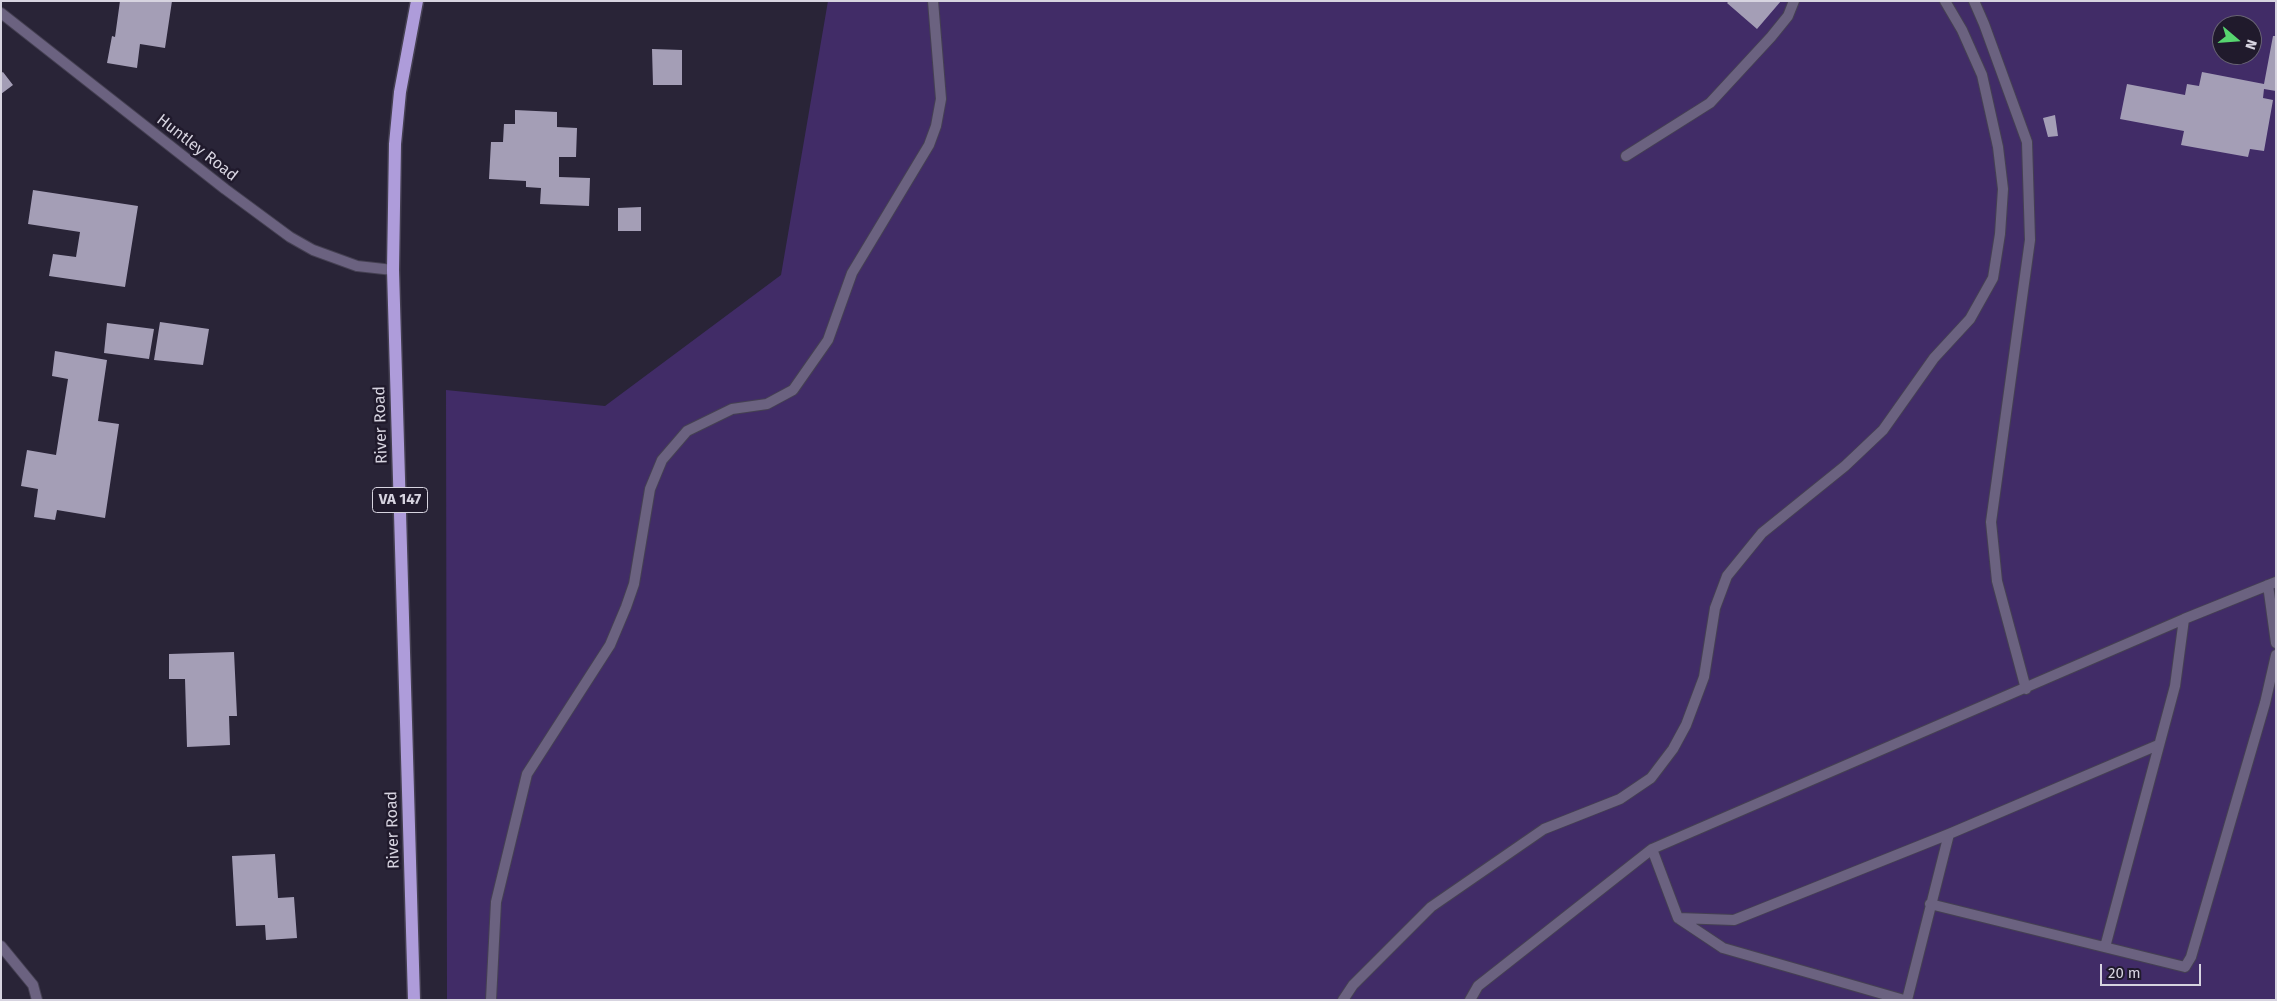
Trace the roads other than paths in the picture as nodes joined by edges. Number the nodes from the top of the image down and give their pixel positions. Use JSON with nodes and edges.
{"nodes":[{"id":1,"x":417,"y":1,"type":"edge"},
{"id":2,"x":932,"y":1,"type":"edge"},
{"id":3,"x":1794,"y":1,"type":"edge"},
{"id":4,"x":1945,"y":1,"type":"edge"},
{"id":5,"x":1974,"y":1,"type":"edge"},
{"id":6,"x":1,"y":13,"type":"edge"},
{"id":7,"x":1626,"y":156,"type":"dead end"},
{"id":8,"x":393,"y":270,"type":"junction"},
{"id":9,"x":2272,"y":583,"type":"edge"},
{"id":10,"x":2184,"y":619,"type":"junction"},
{"id":11,"x":2276,"y":643,"type":"edge"},
{"id":12,"x":2276,"y":655,"type":"edge"},
{"id":13,"x":2026,"y":689,"type":"junction"},
{"id":14,"x":2158,"y":746,"type":"junction"},
{"id":15,"x":1949,"y":834,"type":"junction"},
{"id":16,"x":1652,"y":849,"type":"junction"},
{"id":17,"x":1930,"y":904,"type":"junction"},
{"id":18,"x":1678,"y":918,"type":"junction"},
{"id":19,"x":1,"y":946,"type":"edge"},
{"id":20,"x":2105,"y":947,"type":"junction"},
{"id":21,"x":37,"y":1000,"type":"edge"},
{"id":22,"x":414,"y":1000,"type":"edge"},
{"id":23,"x":491,"y":1000,"type":"edge"},
{"id":24,"x":1343,"y":1000,"type":"edge"},
{"id":25,"x":1470,"y":1000,"type":"edge"},
{"id":26,"x":1905,"y":1000,"type":"edge"}],
"edges":[{"from":1,"to":8,"type":"main road","name":"River Road","number":"VA 147"},
{"from":2,"to":23,"type":"street"},
{"from":3,"to":7,"type":"street"},
{"from":4,"to":24,"type":"street"},
{"from":5,"to":13,"type":"street"},
{"from":6,"to":8,"type":"street","name":"Huntley Road"},
{"from":8,"to":22,"type":"main road","name":"River Road","number":"VA 147"},
{"from":9,"to":10,"type":"street"},
{"from":9,"to":11,"type":"street"},
{"from":10,"to":13,"type":"street"},
{"from":10,"to":14,"type":"street"},
{"from":12,"to":20,"type":"street"},
{"from":13,"to":16,"type":"street"},
{"from":14,"to":15,"type":"street"},
{"from":14,"to":20,"type":"street"},
{"from":15,"to":17,"type":"street"},
{"from":15,"to":18,"type":"street"},
{"from":16,"to":18,"type":"street"},
{"from":16,"to":25,"type":"street"},
{"from":17,"to":20,"type":"street"},
{"from":17,"to":26,"type":"street"},
{"from":18,"to":26,"type":"street"},
{"from":19,"to":21,"type":"street"}]}
